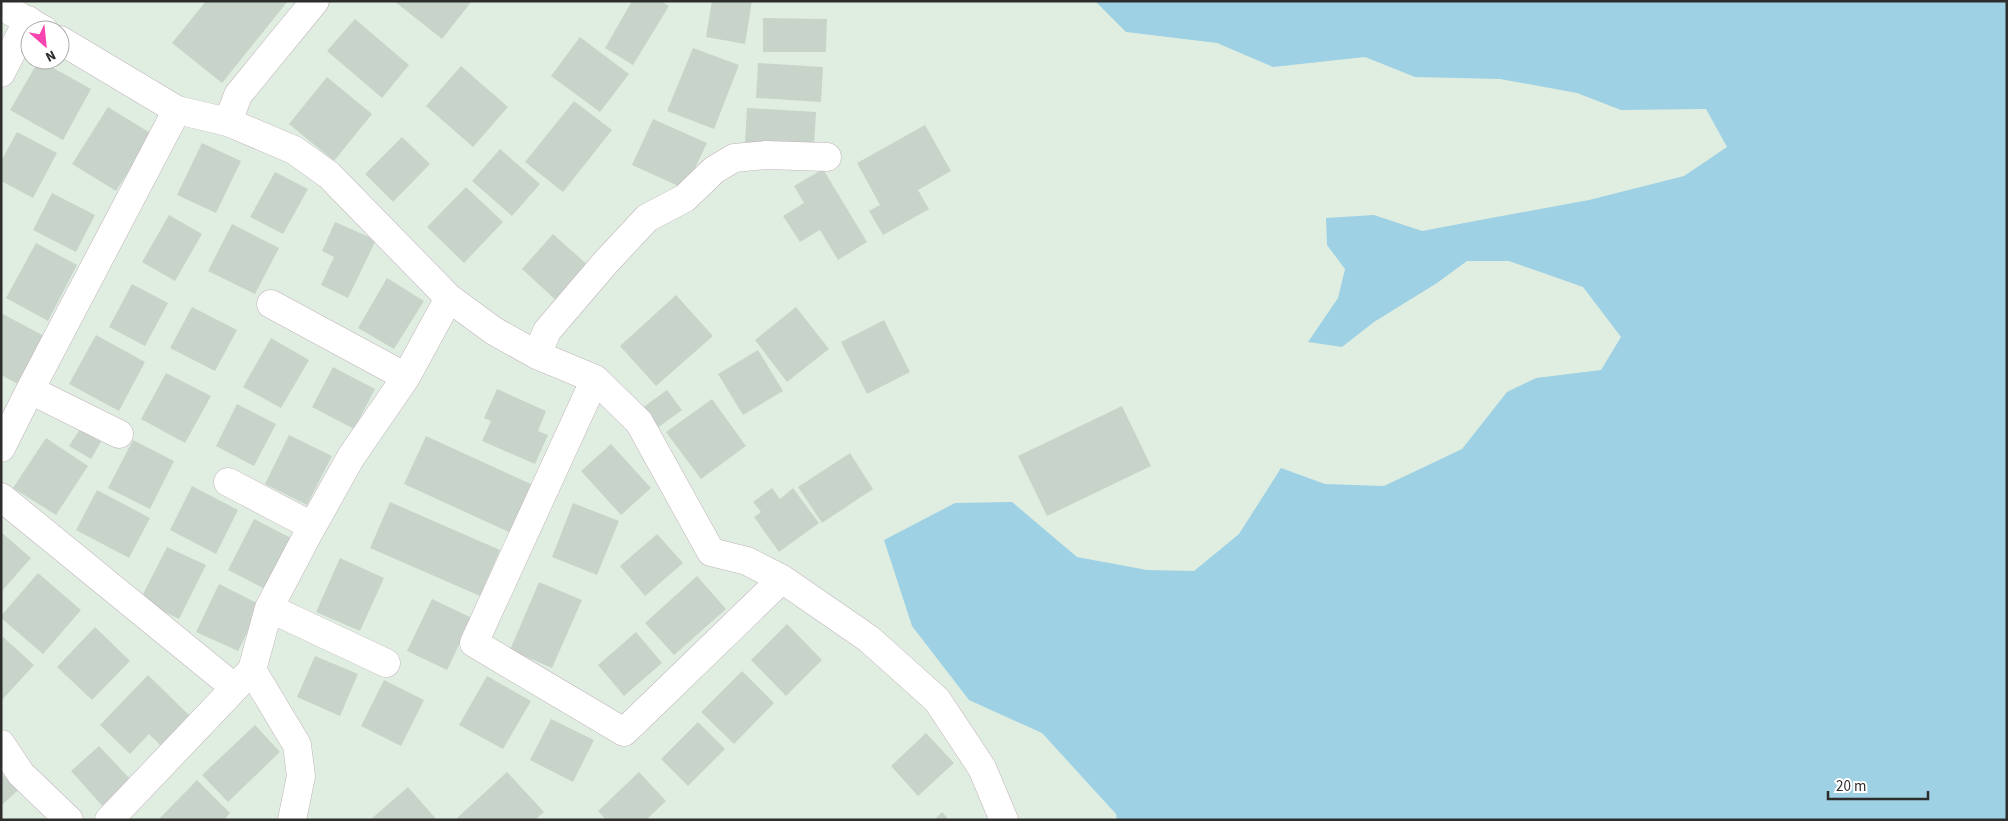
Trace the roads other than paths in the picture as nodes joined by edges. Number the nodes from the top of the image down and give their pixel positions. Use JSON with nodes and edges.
{"nodes":[{"id":1,"x":315,"y":1,"type":"edge"},
{"id":2,"x":1,"y":6,"type":"edge"},
{"id":3,"x":27,"y":20,"type":"edge"},
{"id":4,"x":70,"y":46,"type":"edge"},
{"id":5,"x":20,"y":47,"type":"edge"},
{"id":6,"x":1,"y":73,"type":"edge"},
{"id":7,"x":177,"y":110,"type":"junction"},
{"id":8,"x":228,"y":122,"type":"junction"},
{"id":9,"x":827,"y":156,"type":"dead end"},
{"id":10,"x":448,"y":298,"type":"junction"},
{"id":11,"x":271,"y":304,"type":"dead end"},
{"id":12,"x":538,"y":355,"type":"junction"},
{"id":13,"x":406,"y":377,"type":"junction"},
{"id":14,"x":595,"y":379,"type":"junction"},
{"id":15,"x":30,"y":390,"type":"junction"},
{"id":16,"x":119,"y":434,"type":"dead end"},
{"id":17,"x":1,"y":448,"type":"edge"},
{"id":18,"x":228,"y":482,"type":"dead end"},
{"id":19,"x":1,"y":497,"type":"edge"},
{"id":20,"x":312,"y":526,"type":"junction"},
{"id":21,"x":782,"y":579,"type":"junction"},
{"id":22,"x":269,"y":608,"type":"junction"},
{"id":23,"x":386,"y":663,"type":"dead end"},
{"id":24,"x":243,"y":679,"type":"junction"},
{"id":25,"x":1,"y":744,"type":"edge"},
{"id":26,"x":69,"y":820,"type":"edge"},
{"id":27,"x":109,"y":820,"type":"edge"},
{"id":28,"x":292,"y":820,"type":"edge"},
{"id":29,"x":1004,"y":820,"type":"edge"}],
"edges":[{"from":1,"to":8,"type":"street"},
{"from":2,"to":3,"type":"street"},
{"from":4,"to":7,"type":"street"},
{"from":5,"to":6,"type":"street"},
{"from":7,"to":8,"type":"street"},
{"from":7,"to":15,"type":"street"},
{"from":8,"to":10,"type":"street"},
{"from":9,"to":12,"type":"street"},
{"from":10,"to":12,"type":"street"},
{"from":10,"to":13,"type":"street"},
{"from":11,"to":13,"type":"street"},
{"from":12,"to":14,"type":"street"},
{"from":13,"to":20,"type":"street"},
{"from":14,"to":21,"type":"street"},
{"from":14,"to":21,"type":"street"},
{"from":15,"to":16,"type":"street"},
{"from":15,"to":17,"type":"street"},
{"from":18,"to":20,"type":"street"},
{"from":19,"to":24,"type":"street"},
{"from":20,"to":22,"type":"street"},
{"from":21,"to":29,"type":"street"},
{"from":22,"to":23,"type":"street"},
{"from":22,"to":24,"type":"street"},
{"from":24,"to":27,"type":"street"},
{"from":24,"to":28,"type":"street"},
{"from":25,"to":26,"type":"street"}]}
